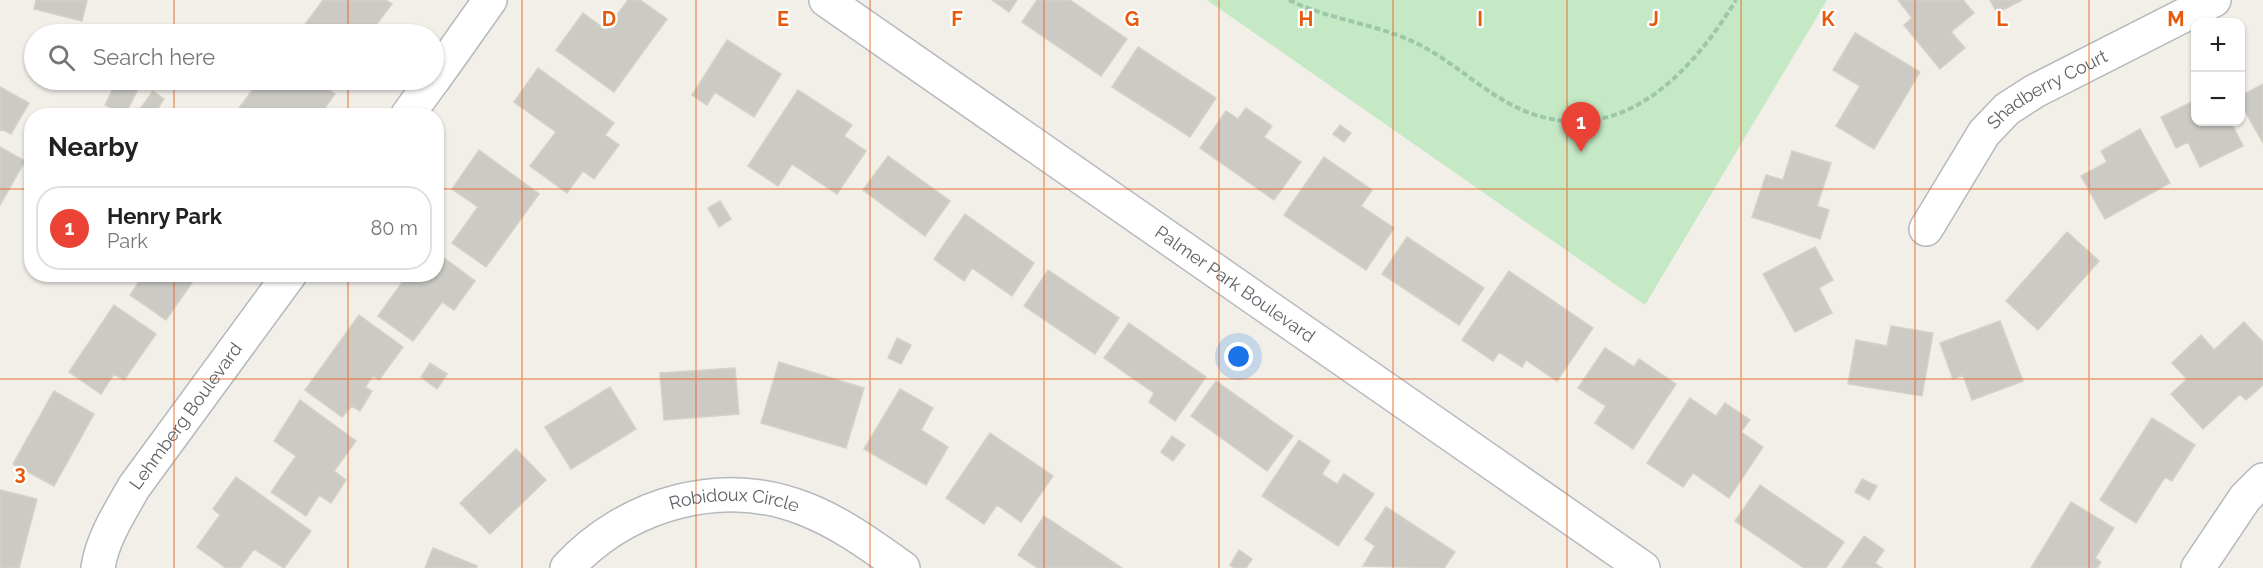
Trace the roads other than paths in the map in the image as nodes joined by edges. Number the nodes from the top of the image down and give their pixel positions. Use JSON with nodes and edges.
{"nodes":[{"id":1,"x":490,"y":0,"type":"edge"},
{"id":2,"x":826,"y":0,"type":"edge"},
{"id":3,"x":2214,"y":0,"type":"edge"},
{"id":4,"x":444,"y":64,"type":"edge"},
{"id":5,"x":425,"y":90,"type":"edge"},
{"id":6,"x":413,"y":108,"type":"edge"},
{"id":7,"x":1926,"y":229,"type":"dead end"},
{"id":8,"x":284,"y":282,"type":"edge"},
{"id":9,"x":2263,"y":480,"type":"edge"},
{"id":10,"x":98,"y":568,"type":"edge"},
{"id":11,"x":567,"y":568,"type":"edge"},
{"id":12,"x":903,"y":568,"type":"edge"},
{"id":13,"x":1643,"y":568,"type":"edge"},
{"id":14,"x":2198,"y":568,"type":"edge"}],
"edges":[{"from":1,"to":4,"type":"street"},
{"from":2,"to":13,"type":"street","name":"Palmer Park Boulevard"},
{"from":3,"to":7,"type":"street","name":"Shadberry Court"},
{"from":5,"to":6,"type":"street"},
{"from":8,"to":10,"type":"street","name":"Lehmberg Boulevard"},
{"from":9,"to":14,"type":"street"},
{"from":11,"to":12,"type":"street","name":"Robidoux Circle"}]}
